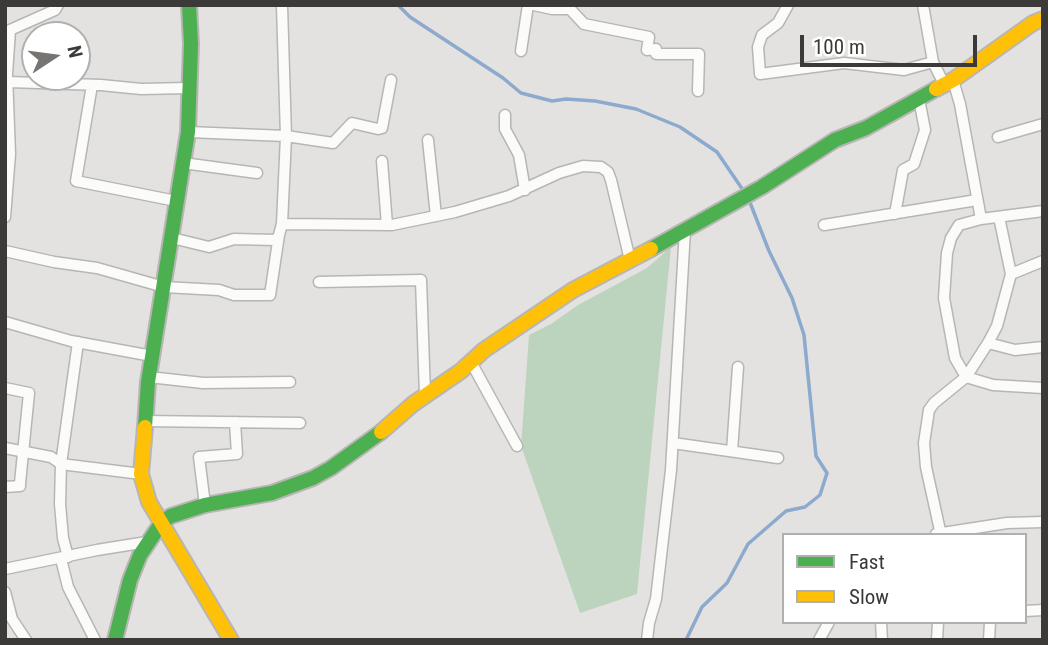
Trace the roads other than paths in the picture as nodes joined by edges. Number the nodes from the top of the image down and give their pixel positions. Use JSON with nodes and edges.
{"nodes":[{"id":1,"x":58,"y":5,"type":"edge"},
{"id":2,"x":189,"y":5,"type":"edge"},
{"id":3,"x":528,"y":5,"type":"edge"},
{"id":4,"x":534,"y":5,"type":"edge"},
{"id":5,"x":788,"y":5,"type":"edge"},
{"id":6,"x":923,"y":5,"type":"edge"},
{"id":7,"x":282,"y":6,"type":"edge"},
{"id":8,"x":1043,"y":19,"type":"edge"},
{"id":9,"x":8,"y":29,"type":"edge"},
{"id":10,"x":521,"y":51,"type":"dead end"},
{"id":11,"x":933,"y":62,"type":"junction"},
{"id":12,"x":391,"y":80,"type":"dead end"},
{"id":13,"x":8,"y":82,"type":"junction"},
{"id":14,"x":948,"y":82,"type":"junction"},
{"id":15,"x":92,"y":85,"type":"junction"},
{"id":16,"x":188,"y":88,"type":"junction"},
{"id":17,"x":698,"y":91,"type":"dead end"},
{"id":18,"x":919,"y":99,"type":"junction"},
{"id":19,"x":505,"y":115,"type":"dead end"},
{"id":20,"x":1043,"y":124,"type":"edge"},
{"id":21,"x":188,"y":132,"type":"junction"},
{"id":22,"x":286,"y":135,"type":"junction"},
{"id":23,"x":998,"y":137,"type":"dead end"},
{"id":24,"x":428,"y":140,"type":"dead end"},
{"id":25,"x":382,"y":161,"type":"dead end"},
{"id":26,"x":183,"y":163,"type":"junction"},
{"id":27,"x":257,"y":173,"type":"dead end"},
{"id":28,"x":524,"y":190,"type":"junction"},
{"id":29,"x":977,"y":200,"type":"junction"},
{"id":30,"x":176,"y":201,"type":"junction"},
{"id":31,"x":1043,"y":212,"type":"edge"},
{"id":32,"x":895,"y":214,"type":"junction"},
{"id":33,"x":436,"y":216,"type":"junction"},
{"id":34,"x":5,"y":217,"type":"edge"},
{"id":35,"x":999,"y":217,"type":"junction"},
{"id":36,"x":981,"y":219,"type":"junction"},
{"id":37,"x":387,"y":225,"type":"junction"},
{"id":38,"x":824,"y":225,"type":"dead end"},
{"id":39,"x":281,"y":230,"type":"junction"},
{"id":40,"x":685,"y":230,"type":"junction"},
{"id":41,"x":172,"y":238,"type":"junction"},
{"id":42,"x":5,"y":251,"type":"edge"},
{"id":43,"x":630,"y":260,"type":"junction"},
{"id":44,"x":1043,"y":261,"type":"edge"},
{"id":45,"x":1011,"y":274,"type":"junction"},
{"id":46,"x":319,"y":282,"type":"dead end"},
{"id":47,"x":164,"y":287,"type":"junction"},
{"id":48,"x":5,"y":322,"type":"edge"},
{"id":49,"x":78,"y":342,"type":"junction"},
{"id":50,"x":988,"y":343,"type":"junction"},
{"id":51,"x":1043,"y":346,"type":"edge"},
{"id":52,"x":152,"y":356,"type":"junction"},
{"id":53,"x":471,"y":362,"type":"junction"},
{"id":54,"x":738,"y":367,"type":"dead end"},
{"id":55,"x":149,"y":377,"type":"junction"},
{"id":56,"x":966,"y":377,"type":"junction"},
{"id":57,"x":290,"y":382,"type":"dead end"},
{"id":58,"x":5,"y":388,"type":"edge"},
{"id":59,"x":1043,"y":388,"type":"edge"},
{"id":60,"x":425,"y":395,"type":"junction"},
{"id":61,"x":144,"y":421,"type":"junction"},
{"id":62,"x":235,"y":422,"type":"junction"},
{"id":63,"x":300,"y":423,"type":"dead end"},
{"id":64,"x":673,"y":443,"type":"junction"},
{"id":65,"x":516,"y":446,"type":"dead end"},
{"id":66,"x":5,"y":448,"type":"edge"},
{"id":67,"x":24,"y":451,"type":"junction"},
{"id":68,"x":732,"y":451,"type":"junction"},
{"id":69,"x":778,"y":458,"type":"dead end"},
{"id":70,"x":61,"y":464,"type":"junction"},
{"id":71,"x":141,"y":474,"type":"junction"},
{"id":72,"x":5,"y":487,"type":"edge"},
{"id":73,"x":205,"y":505,"type":"junction"},
{"id":74,"x":162,"y":522,"type":"junction"},
{"id":75,"x":1043,"y":522,"type":"edge"},
{"id":76,"x":939,"y":533,"type":"edge"},
{"id":77,"x":945,"y":533,"type":"edge"},
{"id":78,"x":148,"y":542,"type":"junction"},
{"id":79,"x":64,"y":558,"type":"junction"},
{"id":80,"x":5,"y":569,"type":"edge"},
{"id":81,"x":5,"y":592,"type":"edge"},
{"id":82,"x":828,"y":624,"type":"edge"},
{"id":83,"x":26,"y":640,"type":"edge"},
{"id":84,"x":95,"y":640,"type":"edge"},
{"id":85,"x":115,"y":640,"type":"edge"},
{"id":86,"x":231,"y":640,"type":"edge"},
{"id":87,"x":647,"y":640,"type":"edge"},
{"id":88,"x":819,"y":640,"type":"edge"}],
"edges":[{"from":1,"to":9,"type":"street"},
{"from":2,"to":16,"type":"street"},
{"from":3,"to":10,"type":"street"},
{"from":4,"to":17,"type":"street"},
{"from":5,"to":11,"type":"street"},
{"from":6,"to":11,"type":"street"},
{"from":7,"to":22,"type":"street"},
{"from":8,"to":14,"type":"street"},
{"from":9,"to":13,"type":"street"},
{"from":11,"to":14,"type":"street"},
{"from":12,"to":22,"type":"street"},
{"from":13,"to":15,"type":"street"},
{"from":13,"to":34,"type":"street"},
{"from":14,"to":18,"type":"street"},
{"from":14,"to":29,"type":"street"},
{"from":15,"to":16,"type":"street"},
{"from":15,"to":30,"type":"street"},
{"from":16,"to":21,"type":"street"},
{"from":18,"to":32,"type":"street"},
{"from":18,"to":40,"type":"street"},
{"from":19,"to":28,"type":"street"},
{"from":20,"to":23,"type":"street"},
{"from":21,"to":22,"type":"street"},
{"from":21,"to":26,"type":"street"},
{"from":22,"to":39,"type":"street"},
{"from":24,"to":33,"type":"street"},
{"from":25,"to":37,"type":"street"},
{"from":26,"to":27,"type":"street"},
{"from":26,"to":30,"type":"street"},
{"from":28,"to":33,"type":"street"},
{"from":28,"to":43,"type":"street"},
{"from":29,"to":32,"type":"street"},
{"from":29,"to":36,"type":"street"},
{"from":30,"to":41,"type":"street"},
{"from":31,"to":35,"type":"street"},
{"from":32,"to":38,"type":"street"},
{"from":33,"to":37,"type":"street"},
{"from":35,"to":36,"type":"street"},
{"from":35,"to":45,"type":"street"},
{"from":36,"to":56,"type":"street"},
{"from":37,"to":39,"type":"street"},
{"from":39,"to":41,"type":"street"},
{"from":39,"to":47,"type":"street"},
{"from":40,"to":43,"type":"street"},
{"from":40,"to":64,"type":"street"},
{"from":41,"to":47,"type":"street"},
{"from":42,"to":47,"type":"street"},
{"from":43,"to":53,"type":"street"},
{"from":44,"to":45,"type":"street"},
{"from":45,"to":50,"type":"street"},
{"from":46,"to":60,"type":"street"},
{"from":47,"to":52,"type":"street"},
{"from":48,"to":49,"type":"street"},
{"from":49,"to":52,"type":"street"},
{"from":49,"to":70,"type":"street"},
{"from":50,"to":51,"type":"street"},
{"from":50,"to":56,"type":"street"},
{"from":52,"to":55,"type":"street"},
{"from":53,"to":60,"type":"street"},
{"from":53,"to":65,"type":"street"},
{"from":54,"to":68,"type":"street"},
{"from":55,"to":57,"type":"street"},
{"from":55,"to":61,"type":"street"},
{"from":56,"to":59,"type":"street"},
{"from":56,"to":76,"type":"street"},
{"from":58,"to":67,"type":"street"},
{"from":60,"to":73,"type":"street"},
{"from":61,"to":62,"type":"street"},
{"from":61,"to":71,"type":"street"},
{"from":62,"to":63,"type":"street"},
{"from":62,"to":73,"type":"street"},
{"from":64,"to":68,"type":"street"},
{"from":64,"to":87,"type":"street"},
{"from":66,"to":67,"type":"street"},
{"from":67,"to":70,"type":"street"},
{"from":67,"to":72,"type":"street"},
{"from":68,"to":69,"type":"street"},
{"from":70,"to":71,"type":"street"},
{"from":70,"to":79,"type":"street"},
{"from":71,"to":74,"type":"street"},
{"from":73,"to":74,"type":"street"},
{"from":74,"to":78,"type":"street"},
{"from":74,"to":86,"type":"street"},
{"from":75,"to":77,"type":"street"},
{"from":78,"to":79,"type":"street"},
{"from":78,"to":85,"type":"street"},
{"from":79,"to":80,"type":"street"},
{"from":79,"to":84,"type":"street"},
{"from":81,"to":83,"type":"street"},
{"from":82,"to":88,"type":"street"}]}
